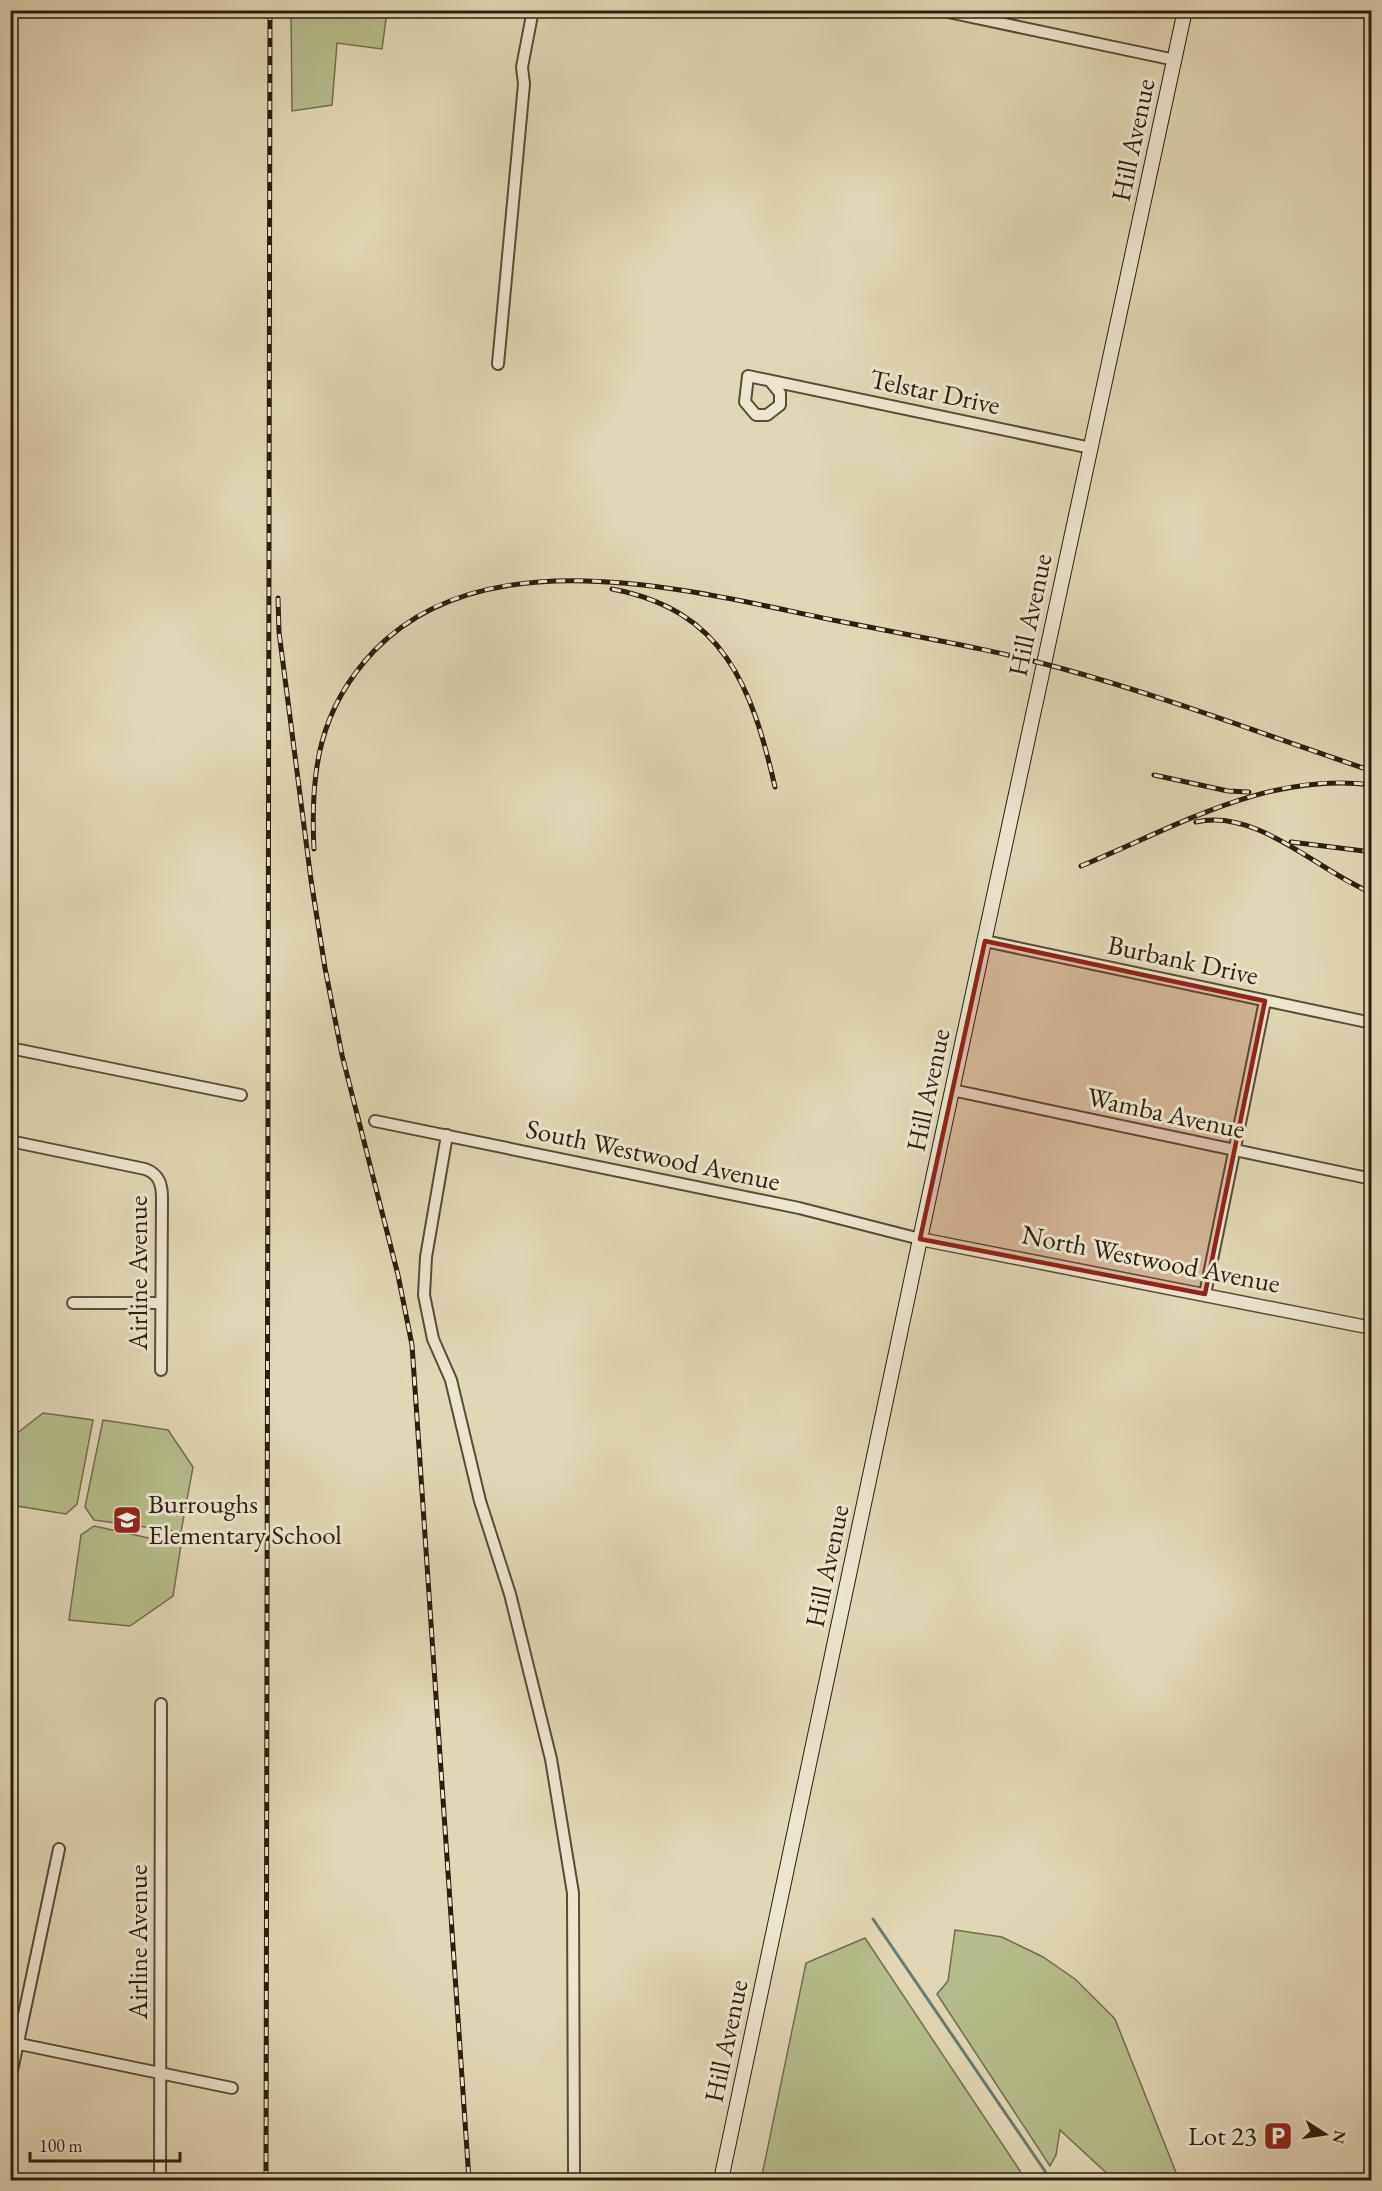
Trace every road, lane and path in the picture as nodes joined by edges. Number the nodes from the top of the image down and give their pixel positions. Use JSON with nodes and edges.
{"nodes":[{"id":1,"x":533,"y":10,"type":"edge"},
{"id":2,"x":939,"y":10,"type":"edge"},
{"id":3,"x":1185,"y":10,"type":"edge"},
{"id":4,"x":1174,"y":60,"type":"junction"},
{"id":5,"x":498,"y":364,"type":"dead end"},
{"id":6,"x":770,"y":381,"type":"dead end"},
{"id":7,"x":1091,"y":448,"type":"junction"},
{"id":8,"x":985,"y":941,"type":"junction"},
{"id":9,"x":1265,"y":1001,"type":"junction"},
{"id":10,"x":1371,"y":1023,"type":"edge"},
{"id":11,"x":10,"y":1048,"type":"edge"},
{"id":12,"x":952,"y":1090,"type":"junction"},
{"id":13,"x":241,"y":1095,"type":"dead end"},
{"id":14,"x":375,"y":1121,"type":"dead end"},
{"id":15,"x":447,"y":1136,"type":"junction"},
{"id":16,"x":10,"y":1141,"type":"edge"},
{"id":17,"x":1235,"y":1151,"type":"junction"},
{"id":18,"x":1371,"y":1179,"type":"edge"},
{"id":19,"x":920,"y":1239,"type":"junction"},
{"id":20,"x":1205,"y":1294,"type":"junction"},
{"id":21,"x":73,"y":1303,"type":"dead end"},
{"id":22,"x":161,"y":1303,"type":"junction"},
{"id":23,"x":1371,"y":1329,"type":"edge"},
{"id":24,"x":161,"y":1370,"type":"dead end"},
{"id":25,"x":161,"y":1704,"type":"dead end"},
{"id":26,"x":59,"y":1849,"type":"dead end"},
{"id":27,"x":14,"y":2043,"type":"edge"},
{"id":28,"x":160,"y":2073,"type":"junction"},
{"id":29,"x":10,"y":2080,"type":"edge"},
{"id":30,"x":232,"y":2088,"type":"dead end"},
{"id":31,"x":574,"y":2174,"type":"dead end"},
{"id":32,"x":160,"y":2181,"type":"edge"},
{"id":33,"x":721,"y":2181,"type":"edge"}],
"edges":[{"from":1,"to":5,"type":"street"},
{"from":2,"to":4,"type":"street"},
{"from":3,"to":4,"type":"main road","name":"Hill Avenue"},
{"from":4,"to":7,"type":"main road","name":"Hill Avenue"},
{"from":6,"to":7,"type":"street","name":"Telstar Drive"},
{"from":7,"to":8,"type":"main road","name":"Hill Avenue"},
{"from":8,"to":9,"type":"street","name":"Burbank Drive"},
{"from":8,"to":12,"type":"main road","name":"Hill Avenue"},
{"from":9,"to":10,"type":"street","name":"Burbank Drive"},
{"from":9,"to":17,"type":"street"},
{"from":11,"to":13,"type":"street"},
{"from":12,"to":17,"type":"street","name":"Wamba Avenue"},
{"from":12,"to":19,"type":"main road","name":"Hill Avenue"},
{"from":14,"to":15,"type":"street","name":"South Westwood Avenue"},
{"from":15,"to":19,"type":"street","name":"South Westwood Avenue"},
{"from":15,"to":31,"type":"street"},
{"from":16,"to":22,"type":"street","name":"Airline Avenue"},
{"from":17,"to":18,"type":"street","name":"Wamba Avenue"},
{"from":17,"to":20,"type":"street"},
{"from":19,"to":20,"type":"street","name":"North Westwood Avenue"},
{"from":19,"to":33,"type":"main road","name":"Hill Avenue"},
{"from":20,"to":23,"type":"street","name":"North Westwood Avenue"},
{"from":21,"to":22,"type":"street"},
{"from":22,"to":24,"type":"street","name":"Airline Avenue"},
{"from":25,"to":28,"type":"street","name":"Airline Avenue"},
{"from":26,"to":27,"type":"street"},
{"from":27,"to":28,"type":"street"},
{"from":27,"to":29,"type":"street"},
{"from":28,"to":30,"type":"street"},
{"from":28,"to":32,"type":"street","name":"Airline Avenue"}]}
